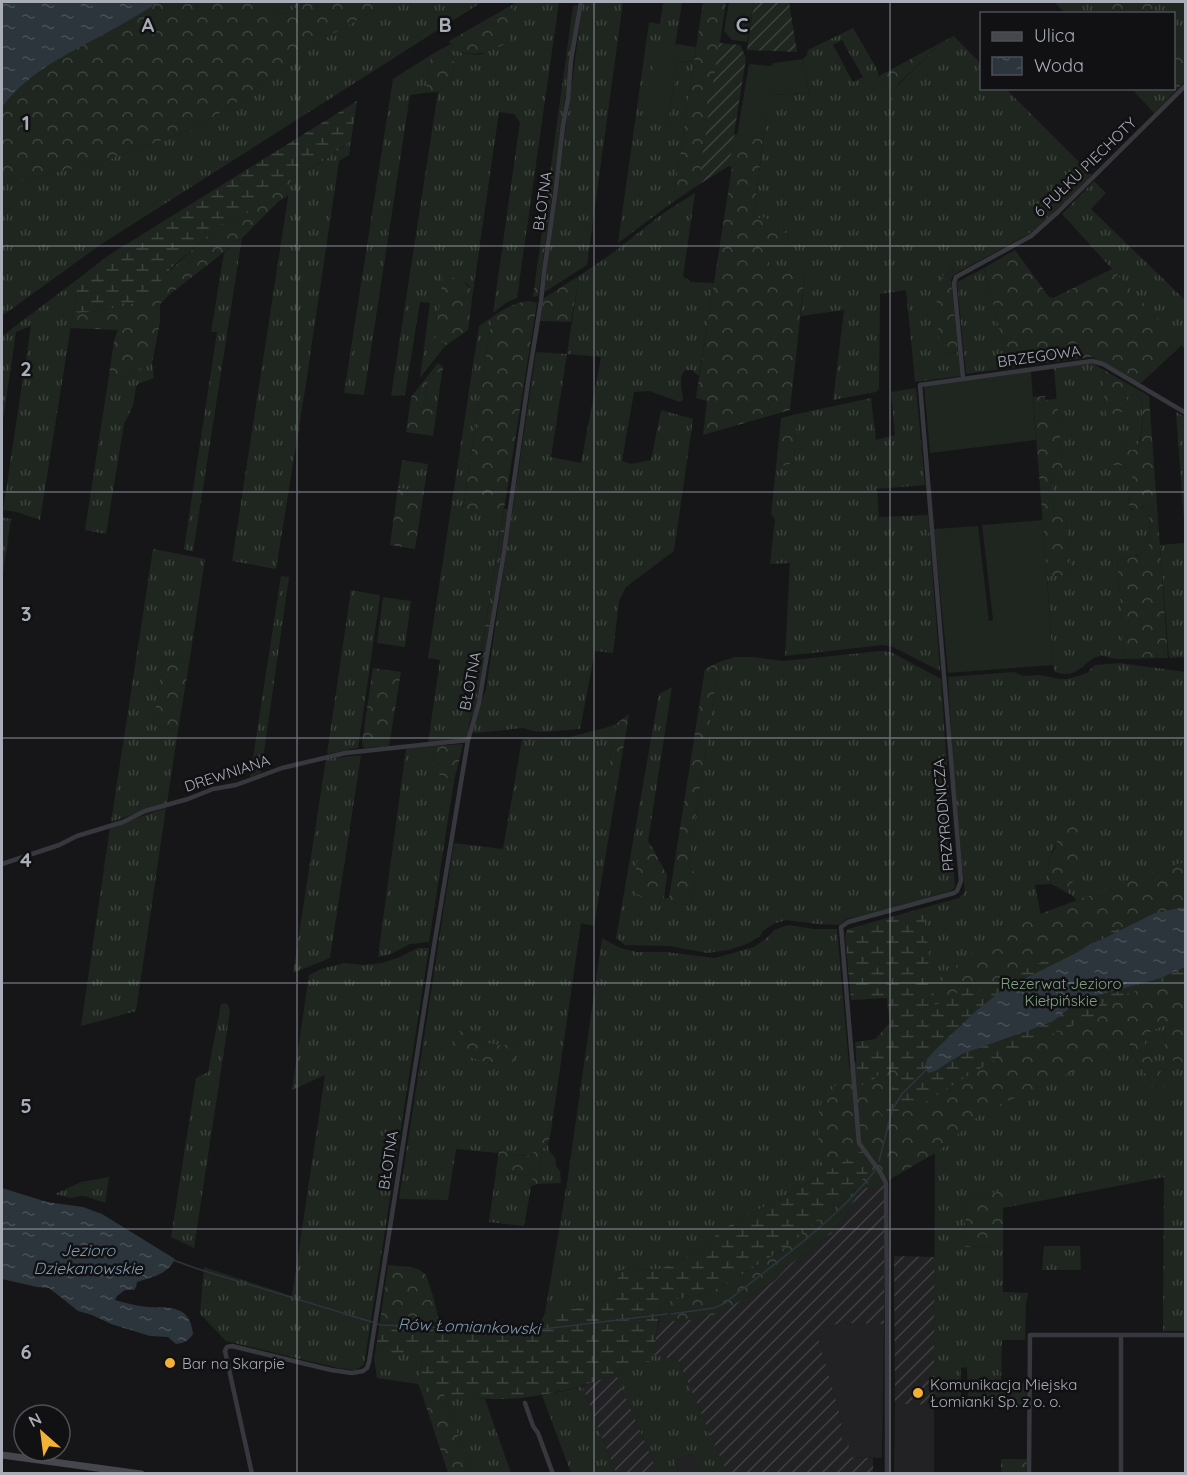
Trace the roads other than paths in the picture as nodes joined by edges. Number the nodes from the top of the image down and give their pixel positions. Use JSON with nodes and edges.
{"nodes":[{"id":1,"x":581,"y":2,"type":"edge"},
{"id":2,"x":1185,"y":85,"type":"edge"},
{"id":3,"x":963,"y":378,"type":"junction"},
{"id":4,"x":920,"y":385,"type":"joint"},
{"id":5,"x":1185,"y":413,"type":"edge"},
{"id":6,"x":468,"y":740,"type":"junction"},
{"id":7,"x":2,"y":864,"type":"edge"},
{"id":8,"x":1121,"y":1335,"type":"junction"},
{"id":9,"x":1185,"y":1335,"type":"edge"},
{"id":10,"x":525,"y":1403,"type":"dead end"},
{"id":11,"x":2,"y":1455,"type":"edge"},
{"id":12,"x":141,"y":1473,"type":"edge"},
{"id":13,"x":252,"y":1473,"type":"edge"},
{"id":14,"x":553,"y":1473,"type":"edge"},
{"id":15,"x":887,"y":1473,"type":"edge"},
{"id":16,"x":1029,"y":1473,"type":"edge"},
{"id":17,"x":1121,"y":1473,"type":"edge"}],
"edges":[{"from":1,"to":6,"type":"street","name":"BŁOTNA"},
{"from":2,"to":3,"type":"street","name":"6 PUŁKU PIECHOTY"},
{"from":3,"to":4,"type":"street","name":"BRZEGOWA"},
{"from":3,"to":5,"type":"street","name":"BRZEGOWA"},
{"from":4,"to":15,"type":"street","name":"PRZYRODNICZA"},
{"from":6,"to":7,"type":"street","name":"DREWNIANA"},
{"from":6,"to":13,"type":"street","name":"BŁOTNA"},
{"from":8,"to":9,"type":"street"},
{"from":8,"to":16,"type":"street"},
{"from":8,"to":17,"type":"street"},
{"from":10,"to":14,"type":"street"},
{"from":11,"to":12,"type":"street"}]}
